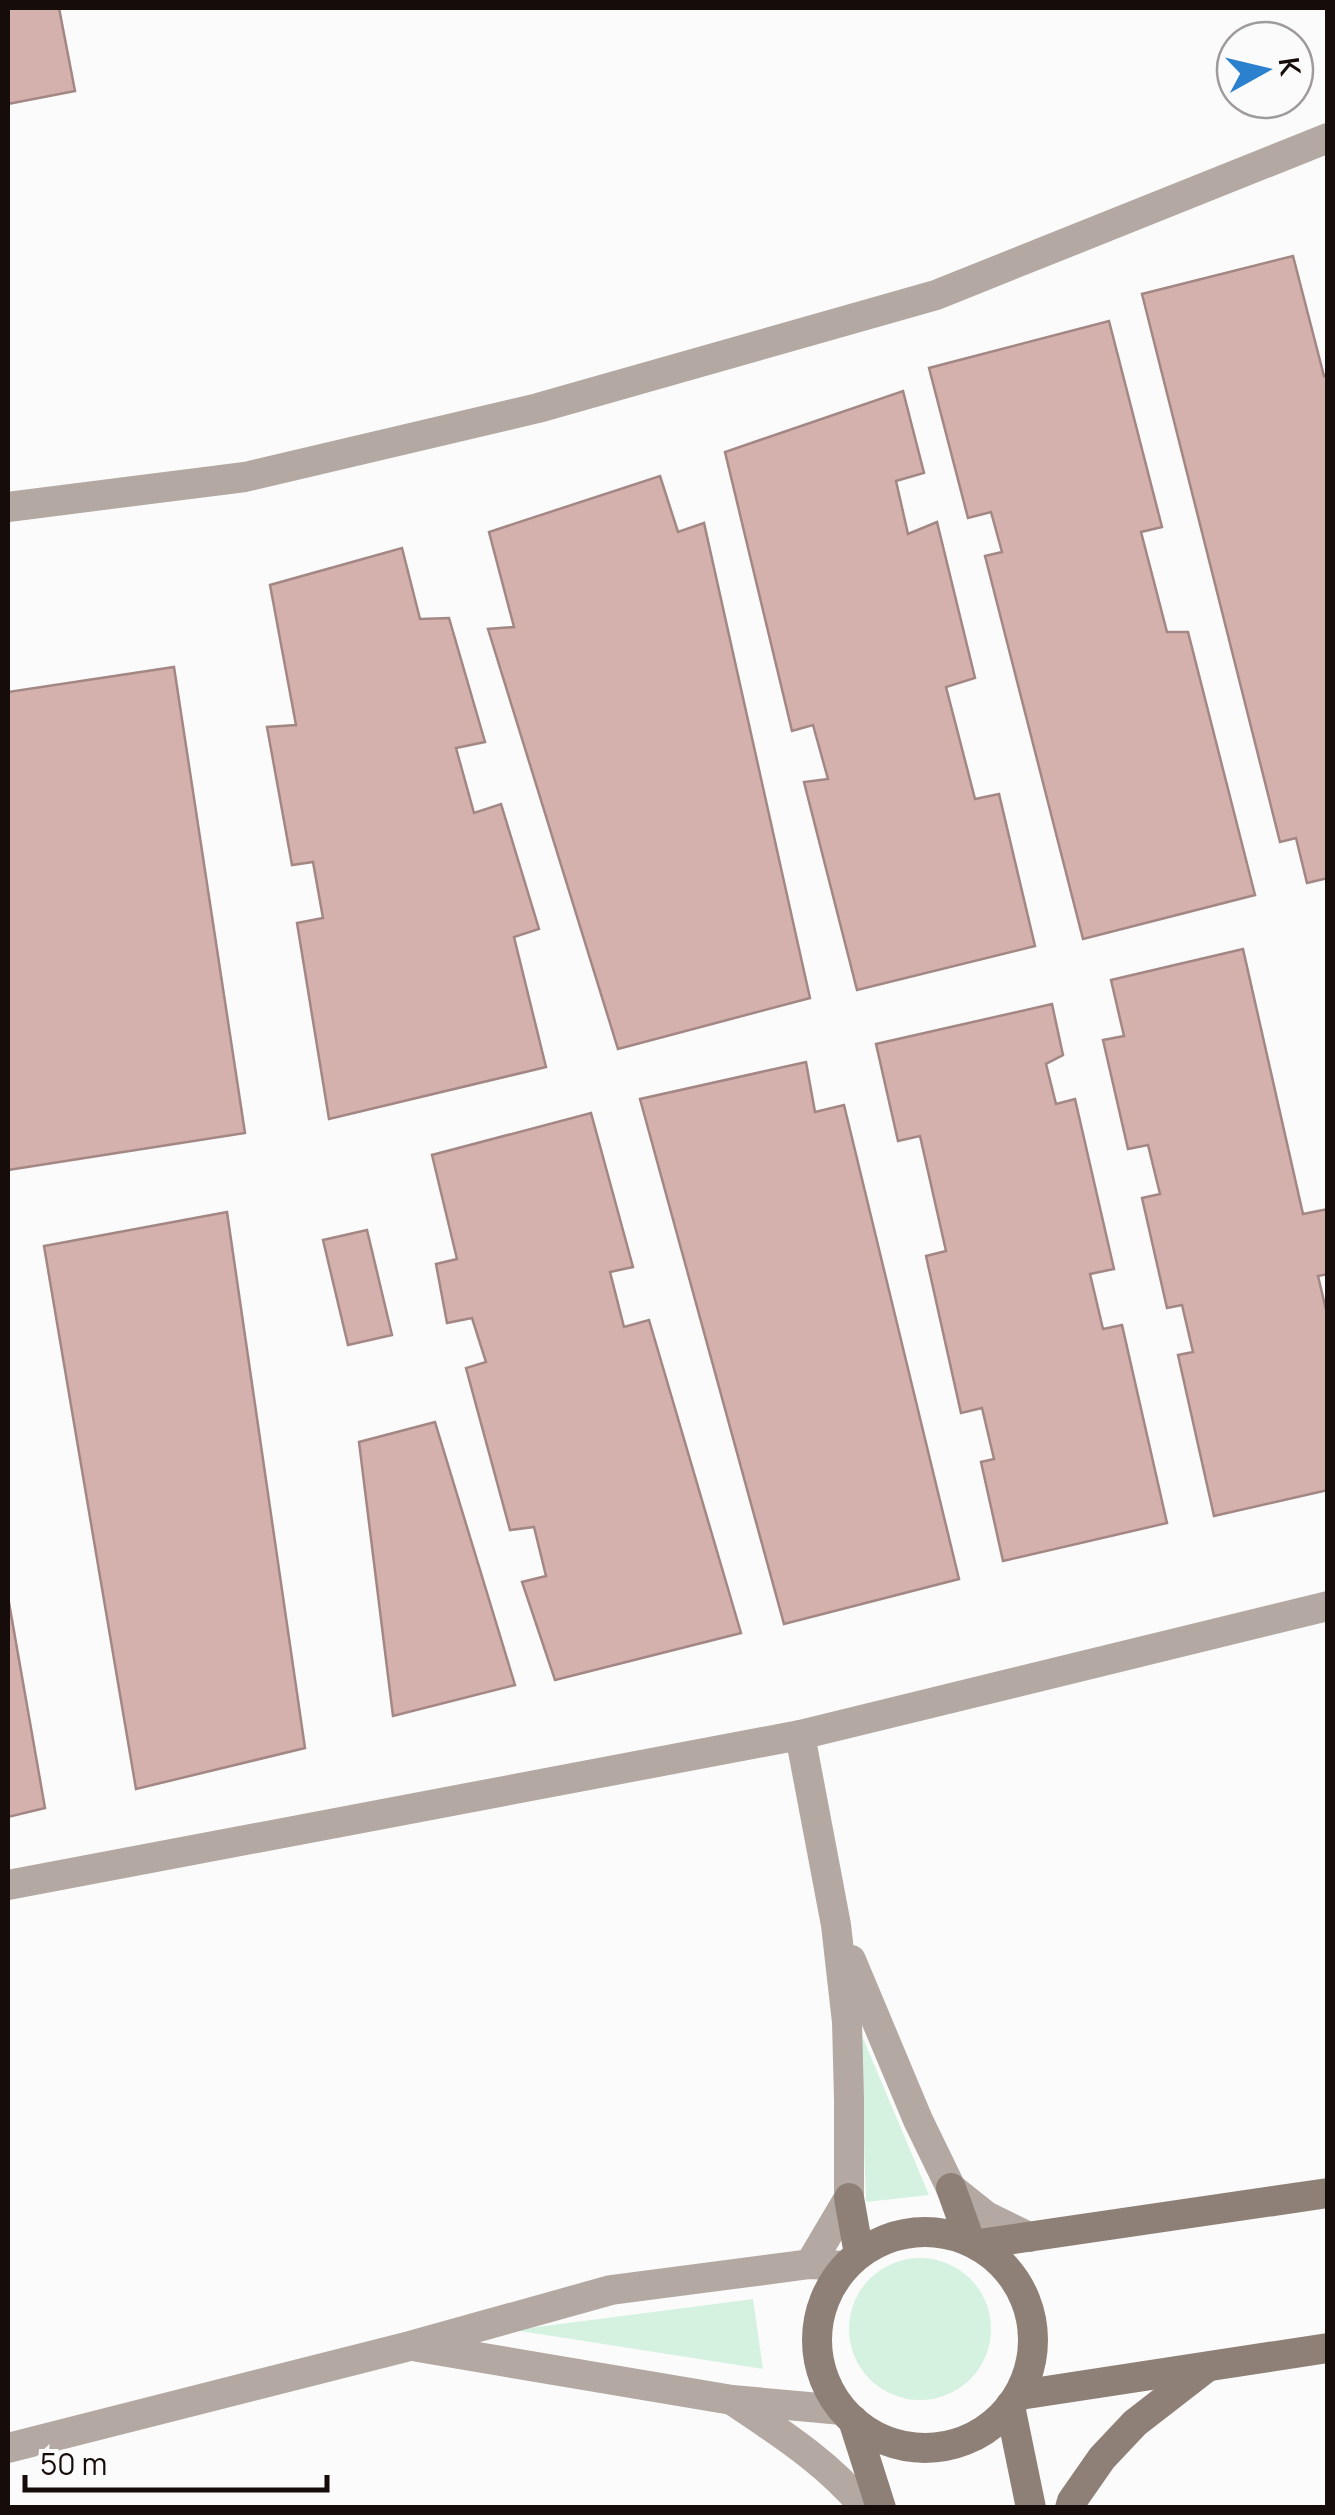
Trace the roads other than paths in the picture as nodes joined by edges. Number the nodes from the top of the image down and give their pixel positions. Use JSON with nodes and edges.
{"nodes":[{"id":1,"x":1328,"y":138,"type":"edge"},
{"id":2,"x":8,"y":507,"type":"edge"},
{"id":3,"x":1328,"y":1606,"type":"edge"},
{"id":4,"x":800,"y":1736,"type":"junction"},
{"id":5,"x":8,"y":1886,"type":"edge"},
{"id":6,"x":836,"y":1926,"type":"junction"},
{"id":7,"x":951,"y":2188,"type":"junction"},
{"id":8,"x":1328,"y":2192,"type":"edge"},
{"id":9,"x":849,"y":2198,"type":"junction"},
{"id":10,"x":1029,"y":2237,"type":"junction"},
{"id":11,"x":974,"y":2242,"type":"junction"},
{"id":12,"x":852,"y":2260,"type":"junction"},
{"id":13,"x":810,"y":2264,"type":"junction"},
{"id":14,"x":410,"y":2346,"type":"junction"},
{"id":15,"x":1328,"y":2348,"type":"edge"},
{"id":16,"x":1207,"y":2367,"type":"junction"},
{"id":17,"x":732,"y":2400,"type":"junction"},
{"id":18,"x":1015,"y":2401,"type":"junction"},
{"id":19,"x":848,"y":2415,"type":"junction"},
{"id":20,"x":8,"y":2448,"type":"edge"},
{"id":21,"x":865,"y":2508,"type":"edge"},
{"id":22,"x":881,"y":2508,"type":"edge"},
{"id":23,"x":1031,"y":2508,"type":"edge"},
{"id":24,"x":1070,"y":2508,"type":"edge"}],
"edges":[{"from":1,"to":2,"type":"street"},
{"from":3,"to":4,"type":"street"},
{"from":4,"to":5,"type":"street"},
{"from":4,"to":6,"type":"street"},
{"from":6,"to":7,"type":"street"},
{"from":6,"to":9,"type":"street"},
{"from":7,"to":10,"type":"street"},
{"from":7,"to":11,"type":"main road"},
{"from":8,"to":10,"type":"main road"},
{"from":9,"to":12,"type":"main road"},
{"from":9,"to":13,"type":"street"},
{"from":10,"to":11,"type":"main road"},
{"from":11,"to":12,"type":"main road"},
{"from":11,"to":18,"type":"main road"},
{"from":12,"to":13,"type":"street"},
{"from":12,"to":19,"type":"main road"},
{"from":13,"to":14,"type":"street"},
{"from":14,"to":17,"type":"street"},
{"from":14,"to":20,"type":"street"},
{"from":15,"to":16,"type":"main road"},
{"from":16,"to":18,"type":"main road"},
{"from":16,"to":24,"type":"main road"},
{"from":17,"to":19,"type":"street"},
{"from":17,"to":21,"type":"street"},
{"from":18,"to":19,"type":"main road"},
{"from":18,"to":23,"type":"main road"},
{"from":19,"to":22,"type":"main road"}]}
